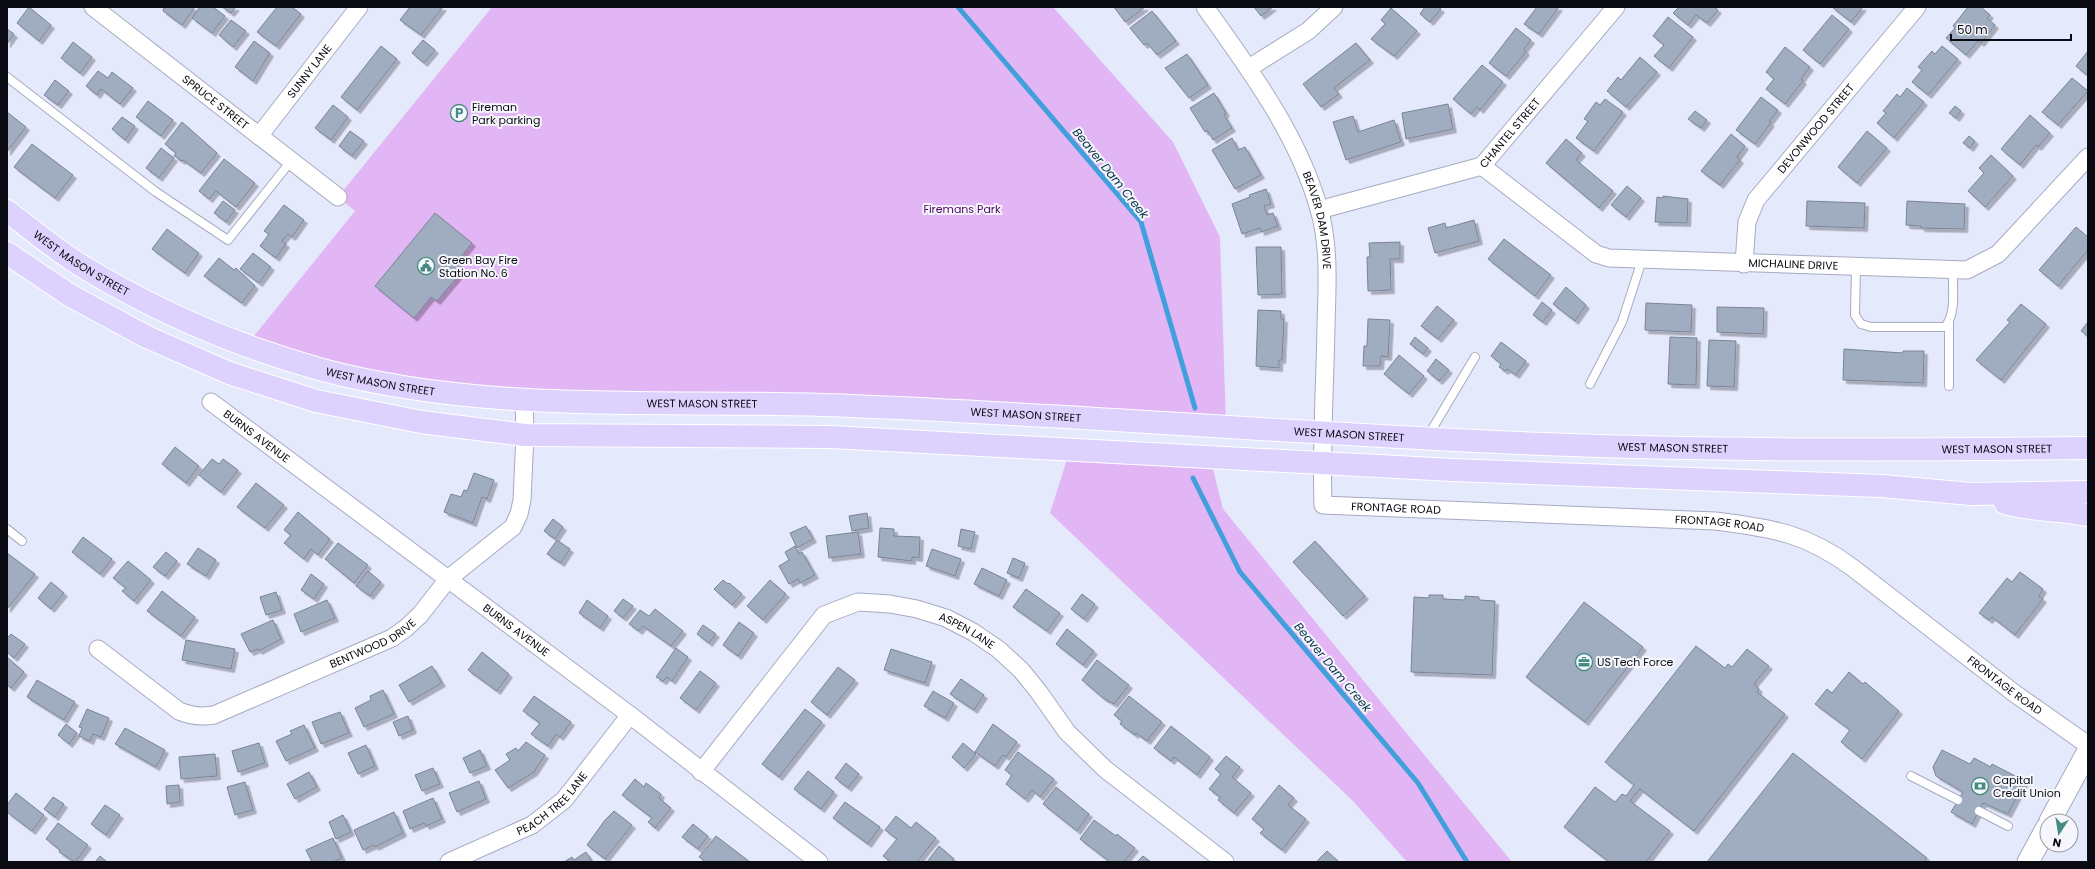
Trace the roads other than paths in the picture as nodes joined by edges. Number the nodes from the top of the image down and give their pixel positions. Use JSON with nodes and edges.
{"nodes":[{"id":1,"x":93,"y":7,"type":"edge"},
{"id":2,"x":359,"y":7,"type":"edge"},
{"id":3,"x":1205,"y":7,"type":"edge"},
{"id":4,"x":1334,"y":7,"type":"edge"},
{"id":5,"x":1616,"y":7,"type":"edge"},
{"id":6,"x":1917,"y":7,"type":"edge"},
{"id":7,"x":111,"y":12,"type":"edge"},
{"id":8,"x":1249,"y":68,"type":"junction"},
{"id":9,"x":7,"y":77,"type":"edge"},
{"id":10,"x":259,"y":136,"type":"junction"},
{"id":11,"x":2088,"y":157,"type":"edge"},
{"id":12,"x":291,"y":161,"type":"junction"},
{"id":13,"x":1482,"y":166,"type":"junction"},
{"id":14,"x":338,"y":197,"type":"dead end"},
{"id":15,"x":1320,"y":210,"type":"junction"},
{"id":16,"x":7,"y":211,"type":"edge"},
{"id":17,"x":8,"y":255,"type":"edge"},
{"id":18,"x":1642,"y":260,"type":"junction"},
{"id":19,"x":1744,"y":264,"type":"junction"},
{"id":20,"x":1856,"y":267,"type":"junction"},
{"id":21,"x":1953,"y":270,"type":"junction"},
{"id":22,"x":1949,"y":322,"type":"junction"},
{"id":23,"x":1475,"y":357,"type":"dead end"},
{"id":24,"x":1590,"y":384,"type":"dead end"},
{"id":25,"x":1949,"y":386,"type":"dead end"},
{"id":26,"x":524,"y":401,"type":"junction"},
{"id":27,"x":211,"y":402,"type":"dead end"},
{"id":28,"x":1324,"y":433,"type":"junction"},
{"id":29,"x":525,"y":435,"type":"junction"},
{"id":30,"x":1427,"y":438,"type":"junction"},
{"id":31,"x":2088,"y":448,"type":"edge"},
{"id":32,"x":1322,"y":463,"type":"junction"},
{"id":33,"x":2088,"y":492,"type":"edge"},
{"id":34,"x":1971,"y":494,"type":"junction"},
{"id":35,"x":2088,"y":515,"type":"edge"},
{"id":36,"x":7,"y":529,"type":"edge"},
{"id":37,"x":22,"y":541,"type":"dead end"},
{"id":38,"x":448,"y":579,"type":"junction"},
{"id":39,"x":98,"y":649,"type":"dead end"},
{"id":40,"x":630,"y":715,"type":"junction"},
{"id":41,"x":2088,"y":745,"type":"edge"},
{"id":42,"x":2088,"y":751,"type":"edge"},
{"id":43,"x":702,"y":772,"type":"junction"},
{"id":44,"x":1911,"y":776,"type":"dead end"},
{"id":45,"x":1958,"y":800,"type":"dead end"},
{"id":46,"x":1979,"y":811,"type":"dead end"},
{"id":47,"x":2054,"y":813,"type":"edge"},
{"id":48,"x":2008,"y":826,"type":"dead end"},
{"id":49,"x":2039,"y":842,"type":"edge"},
{"id":50,"x":808,"y":859,"type":"edge"},
{"id":51,"x":449,"y":862,"type":"edge"},
{"id":52,"x":1225,"y":862,"type":"edge"},
{"id":53,"x":2028,"y":862,"type":"edge"}],
"edges":[{"from":1,"to":7,"type":"street","name":"SPRUCE STREET"},
{"from":2,"to":10,"type":"street","name":"SUNNY LANE"},
{"from":3,"to":8,"type":"street","name":"BEAVER DAM DRIVE"},
{"from":4,"to":8,"type":"street"},
{"from":5,"to":13,"type":"street","name":"CHANTEL STREET"},
{"from":6,"to":19,"type":"street","name":"DEVONWOOD STREET"},
{"from":7,"to":10,"type":"street","name":"SPRUCE STREET"},
{"from":8,"to":15,"type":"street","name":"BEAVER DAM DRIVE"},
{"from":9,"to":12,"type":"lane"},
{"from":10,"to":12,"type":"street","name":"SPRUCE STREET"},
{"from":11,"to":21,"type":"street","name":"MICHALINE DRIVE"},
{"from":12,"to":14,"type":"street","name":"SPRUCE STREET"},
{"from":13,"to":15,"type":"street","name":"CHANTEL STREET"},
{"from":13,"to":18,"type":"street","name":"MICHALINE DRIVE"},
{"from":15,"to":28,"type":"street","name":"BEAVER DAM DRIVE"},
{"from":16,"to":26,"type":"main road","name":"WEST MASON STREET"},
{"from":17,"to":29,"type":"main road"},
{"from":18,"to":19,"type":"street","name":"MICHALINE DRIVE"},
{"from":18,"to":24,"type":"lane"},
{"from":19,"to":20,"type":"street","name":"MICHALINE DRIVE"},
{"from":20,"to":21,"type":"street","name":"MICHALINE DRIVE"},
{"from":20,"to":22,"type":"lane"},
{"from":21,"to":22,"type":"lane"},
{"from":22,"to":25,"type":"lane"},
{"from":23,"to":30,"type":"lane"},
{"from":26,"to":28,"type":"main road","name":"WEST MASON STREET"},
{"from":26,"to":29,"type":"street","name":"BENTWOOD DRIVE"},
{"from":27,"to":38,"type":"street","name":"BURNS AVENUE"},
{"from":28,"to":30,"type":"main road","name":"WEST MASON STREET"},
{"from":28,"to":32,"type":"street","name":"BEAVER DAM DRIVE"},
{"from":29,"to":32,"type":"main road"},
{"from":29,"to":38,"type":"street","name":"BENTWOOD DRIVE"},
{"from":30,"to":31,"type":"main road","name":"WEST MASON STREET"},
{"from":32,"to":34,"type":"main road"},
{"from":32,"to":41,"type":"street","name":"FRONTAGE ROAD"},
{"from":33,"to":34,"type":"main road"},
{"from":34,"to":35,"type":"main road"},
{"from":36,"to":37,"type":"lane"},
{"from":38,"to":39,"type":"street","name":"BENTWOOD DRIVE"},
{"from":38,"to":40,"type":"street","name":"BURNS AVENUE"},
{"from":40,"to":43,"type":"street","name":"BURNS AVENUE"},
{"from":40,"to":51,"type":"street","name":"PEACH TREE LANE"},
{"from":42,"to":47,"type":"street"},
{"from":43,"to":50,"type":"street","name":"BURNS AVENUE"},
{"from":43,"to":52,"type":"street","name":"ASPEN LANE"},
{"from":44,"to":45,"type":"lane"},
{"from":46,"to":48,"type":"lane"},
{"from":49,"to":53,"type":"street"}]}
